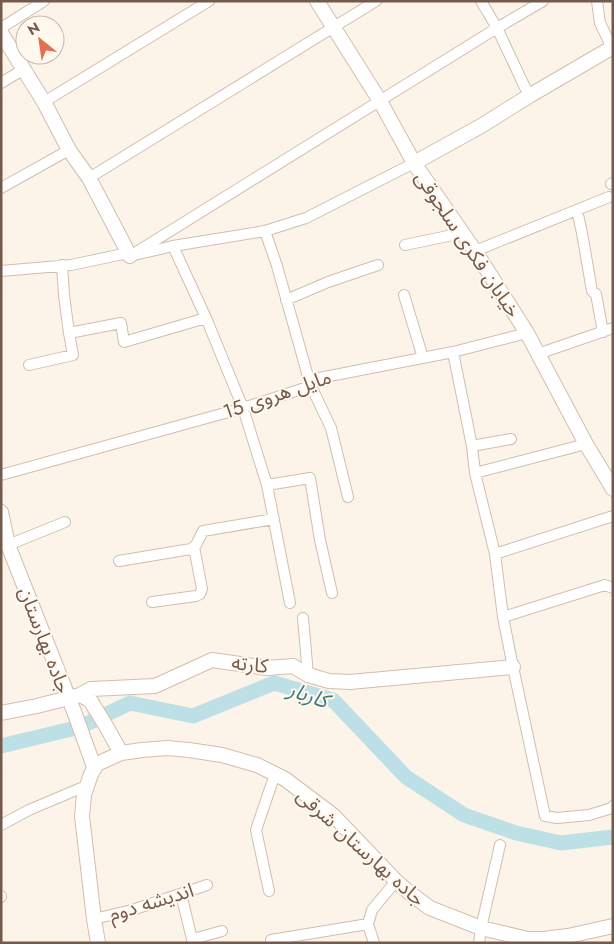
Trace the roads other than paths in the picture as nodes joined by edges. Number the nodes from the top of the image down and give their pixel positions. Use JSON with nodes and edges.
{"nodes":[{"id":1,"x":44,"y":1,"type":"edge"},
{"id":2,"x":209,"y":1,"type":"edge"},
{"id":3,"x":317,"y":1,"type":"edge"},
{"id":4,"x":376,"y":1,"type":"edge"},
{"id":5,"x":481,"y":1,"type":"edge"},
{"id":6,"x":544,"y":1,"type":"edge"},
{"id":7,"x":597,"y":1,"type":"edge"},
{"id":8,"x":1,"y":28,"type":"edge"},
{"id":9,"x":334,"y":28,"type":"junction"},
{"id":10,"x":497,"y":28,"type":"junction"},
{"id":11,"x":1,"y":33,"type":"edge"},
{"id":12,"x":612,"y":47,"type":"edge"},
{"id":13,"x":24,"y":69,"type":"junction"},
{"id":14,"x":1,"y":83,"type":"edge"},
{"id":15,"x":529,"y":96,"type":"junction"},
{"id":16,"x":380,"y":101,"type":"junction"},
{"id":17,"x":44,"y":102,"type":"junction"},
{"id":18,"x":69,"y":150,"type":"junction"},
{"id":19,"x":414,"y":163,"type":"junction"},
{"id":20,"x":89,"y":178,"type":"junction"},
{"id":21,"x":1,"y":188,"type":"edge"},
{"id":22,"x":609,"y":197,"type":"dead end"},
{"id":23,"x":577,"y":210,"type":"junction"},
{"id":24,"x":265,"y":231,"type":"junction"},
{"id":25,"x":462,"y":232,"type":"junction"},
{"id":26,"x":405,"y":245,"type":"dead end"},
{"id":27,"x":173,"y":246,"type":"junction"},
{"id":28,"x":475,"y":250,"type":"junction"},
{"id":29,"x":130,"y":256,"type":"junction"},
{"id":30,"x":62,"y":265,"type":"junction"},
{"id":31,"x":378,"y":265,"type":"dead end"},
{"id":32,"x":1,"y":271,"type":"edge"},
{"id":33,"x":404,"y":295,"type":"dead end"},
{"id":34,"x":286,"y":300,"type":"junction"},
{"id":35,"x":206,"y":318,"type":"junction"},
{"id":36,"x":608,"y":330,"type":"edge"},
{"id":37,"x":69,"y":333,"type":"junction"},
{"id":38,"x":527,"y":333,"type":"junction"},
{"id":39,"x":453,"y":352,"type":"junction"},
{"id":40,"x":538,"y":354,"type":"junction"},
{"id":41,"x":423,"y":358,"type":"junction"},
{"id":42,"x":29,"y":365,"type":"dead end"},
{"id":43,"x":310,"y":383,"type":"junction"},
{"id":44,"x":243,"y":408,"type":"junction"},
{"id":45,"x":511,"y":438,"type":"dead end"},
{"id":46,"x":586,"y":444,"type":"junction"},
{"id":47,"x":472,"y":446,"type":"junction"},
{"id":48,"x":475,"y":474,"type":"junction"},
{"id":49,"x":1,"y":475,"type":"edge"},
{"id":50,"x":267,"y":485,"type":"junction"},
{"id":51,"x":613,"y":489,"type":"edge"},
{"id":52,"x":348,"y":497,"type":"dead end"},
{"id":53,"x":1,"y":512,"type":"edge"},
{"id":54,"x":613,"y":516,"type":"edge"},
{"id":55,"x":274,"y":520,"type":"junction"},
{"id":56,"x":65,"y":522,"type":"dead end"},
{"id":57,"x":8,"y":545,"type":"junction"},
{"id":58,"x":194,"y":547,"type":"junction"},
{"id":59,"x":495,"y":554,"type":"junction"},
{"id":60,"x":119,"y":561,"type":"dead end"},
{"id":61,"x":613,"y":588,"type":"edge"},
{"id":62,"x":332,"y":593,"type":"dead end"},
{"id":63,"x":152,"y":602,"type":"dead end"},
{"id":64,"x":290,"y":603,"type":"dead end"},
{"id":65,"x":503,"y":617,"type":"junction"},
{"id":66,"x":303,"y":618,"type":"dead end"},
{"id":67,"x":513,"y":667,"type":"junction"},
{"id":68,"x":308,"y":675,"type":"junction"},
{"id":69,"x":79,"y":698,"type":"junction"},
{"id":70,"x":1,"y":713,"type":"edge"},
{"id":71,"x":116,"y":755,"type":"junction"},
{"id":72,"x":94,"y":767,"type":"junction"},
{"id":73,"x":275,"y":774,"type":"junction"},
{"id":74,"x":88,"y":785,"type":"junction"},
{"id":75,"x":613,"y":806,"type":"edge"},
{"id":76,"x":1,"y":825,"type":"edge"},
{"id":77,"x":500,"y":846,"type":"dead end"},
{"id":78,"x":396,"y":881,"type":"junction"},
{"id":79,"x":207,"y":885,"type":"dead end"},
{"id":80,"x":269,"y":891,"type":"dead end"},
{"id":81,"x":182,"y":894,"type":"junction"},
{"id":82,"x":94,"y":919,"type":"junction"},
{"id":83,"x":368,"y":924,"type":"junction"},
{"id":84,"x":613,"y":926,"type":"edge"},
{"id":85,"x":481,"y":928,"type":"junction"},
{"id":86,"x":222,"y":931,"type":"dead end"},
{"id":87,"x":193,"y":941,"type":"edge"},
{"id":88,"x":98,"y":943,"type":"edge"},
{"id":89,"x":272,"y":943,"type":"edge"},
{"id":90,"x":374,"y":943,"type":"edge"},
{"id":91,"x":480,"y":943,"type":"edge"}],
"edges":[{"from":1,"to":8,"type":"street"},
{"from":2,"to":17,"type":"street"},
{"from":3,"to":9,"type":"street","name":"خیابان فکری سلجوقی"},
{"from":4,"to":9,"type":"street"},
{"from":5,"to":10,"type":"street"},
{"from":6,"to":10,"type":"street"},
{"from":7,"to":12,"type":"street"},
{"from":9,"to":16,"type":"street","name":"خیابان فکری سلجوقی"},
{"from":9,"to":20,"type":"street"},
{"from":10,"to":15,"type":"street"},
{"from":10,"to":16,"type":"street"},
{"from":11,"to":13,"type":"street"},
{"from":12,"to":15,"type":"street"},
{"from":13,"to":14,"type":"street"},
{"from":13,"to":17,"type":"street"},
{"from":15,"to":19,"type":"street"},
{"from":16,"to":19,"type":"street","name":"خیابان فکری سلجوقی"},
{"from":16,"to":29,"type":"street"},
{"from":17,"to":18,"type":"street"},
{"from":18,"to":20,"type":"street"},
{"from":18,"to":21,"type":"street"},
{"from":19,"to":24,"type":"street"},
{"from":19,"to":25,"type":"street","name":"خیابان فکری سلجوقی"},
{"from":20,"to":29,"type":"street"},
{"from":22,"to":23,"type":"street"},
{"from":23,"to":28,"type":"street"},
{"from":23,"to":36,"type":"street"},
{"from":24,"to":27,"type":"street"},
{"from":24,"to":34,"type":"street"},
{"from":25,"to":26,"type":"street"},
{"from":25,"to":28,"type":"street","name":"خیابان فکری سلجوقی"},
{"from":27,"to":29,"type":"street"},
{"from":27,"to":35,"type":"street"},
{"from":28,"to":38,"type":"street","name":"خیابان فکری سلجوقی"},
{"from":29,"to":30,"type":"street"},
{"from":30,"to":32,"type":"street"},
{"from":30,"to":37,"type":"street"},
{"from":31,"to":34,"type":"street"},
{"from":33,"to":41,"type":"street"},
{"from":34,"to":43,"type":"street"},
{"from":35,"to":37,"type":"street"},
{"from":35,"to":44,"type":"street"},
{"from":36,"to":40,"type":"street"},
{"from":37,"to":42,"type":"street"},
{"from":38,"to":39,"type":"street","name":"مایل هروی 15"},
{"from":38,"to":40,"type":"street","name":"خیابان فکری سلجوقی"},
{"from":39,"to":41,"type":"street","name":"مایل هروی 15"},
{"from":39,"to":47,"type":"street"},
{"from":40,"to":46,"type":"street","name":"خیابان فکری سلجوقی"},
{"from":41,"to":43,"type":"street","name":"مایل هروی 15"},
{"from":43,"to":44,"type":"street","name":"مایل هروی 15"},
{"from":43,"to":52,"type":"street"},
{"from":44,"to":49,"type":"street","name":"مایل هروی 15"},
{"from":44,"to":50,"type":"street"},
{"from":45,"to":47,"type":"street"},
{"from":46,"to":48,"type":"street"},
{"from":46,"to":51,"type":"street","name":"خیابان فکری سلجوقی"},
{"from":47,"to":48,"type":"street"},
{"from":48,"to":59,"type":"street"},
{"from":50,"to":55,"type":"street"},
{"from":50,"to":62,"type":"street"},
{"from":53,"to":57,"type":"street","name":"جاده بهارستان"},
{"from":54,"to":59,"type":"street"},
{"from":55,"to":58,"type":"street"},
{"from":55,"to":64,"type":"street"},
{"from":56,"to":57,"type":"street"},
{"from":57,"to":69,"type":"street","name":"جاده بهارستان"},
{"from":58,"to":60,"type":"street"},
{"from":58,"to":63,"type":"street"},
{"from":59,"to":65,"type":"street"},
{"from":61,"to":65,"type":"street"},
{"from":65,"to":67,"type":"street"},
{"from":66,"to":68,"type":"street"},
{"from":67,"to":68,"type":"street","name":"کارته"},
{"from":67,"to":75,"type":"street"},
{"from":68,"to":69,"type":"street","name":"کارته"},
{"from":69,"to":70,"type":"street","name":"کارته"},
{"from":69,"to":71,"type":"street"},
{"from":69,"to":72,"type":"street","name":"جاده بهارستان"},
{"from":71,"to":72,"type":"street"},
{"from":71,"to":73,"type":"street","name":"جاده بهارستان شرقی"},
{"from":72,"to":74,"type":"street"},
{"from":73,"to":78,"type":"street","name":"جاده بهارستان شرقی"},
{"from":73,"to":80,"type":"street"},
{"from":74,"to":76,"type":"street"},
{"from":74,"to":82,"type":"street"},
{"from":77,"to":85,"type":"street"},
{"from":78,"to":83,"type":"street"},
{"from":78,"to":85,"type":"street","name":"جاده بهارستان شرقی"},
{"from":79,"to":81,"type":"street","name":"اندیشه دوم"},
{"from":81,"to":82,"type":"street","name":"اندیشه دوم"},
{"from":81,"to":87,"type":"street"},
{"from":82,"to":88,"type":"street"},
{"from":83,"to":89,"type":"street"},
{"from":83,"to":90,"type":"street"},
{"from":84,"to":85,"type":"street","name":"جاده بهارستان شرقی"},
{"from":85,"to":91,"type":"street"},
{"from":86,"to":87,"type":"street"}]}
